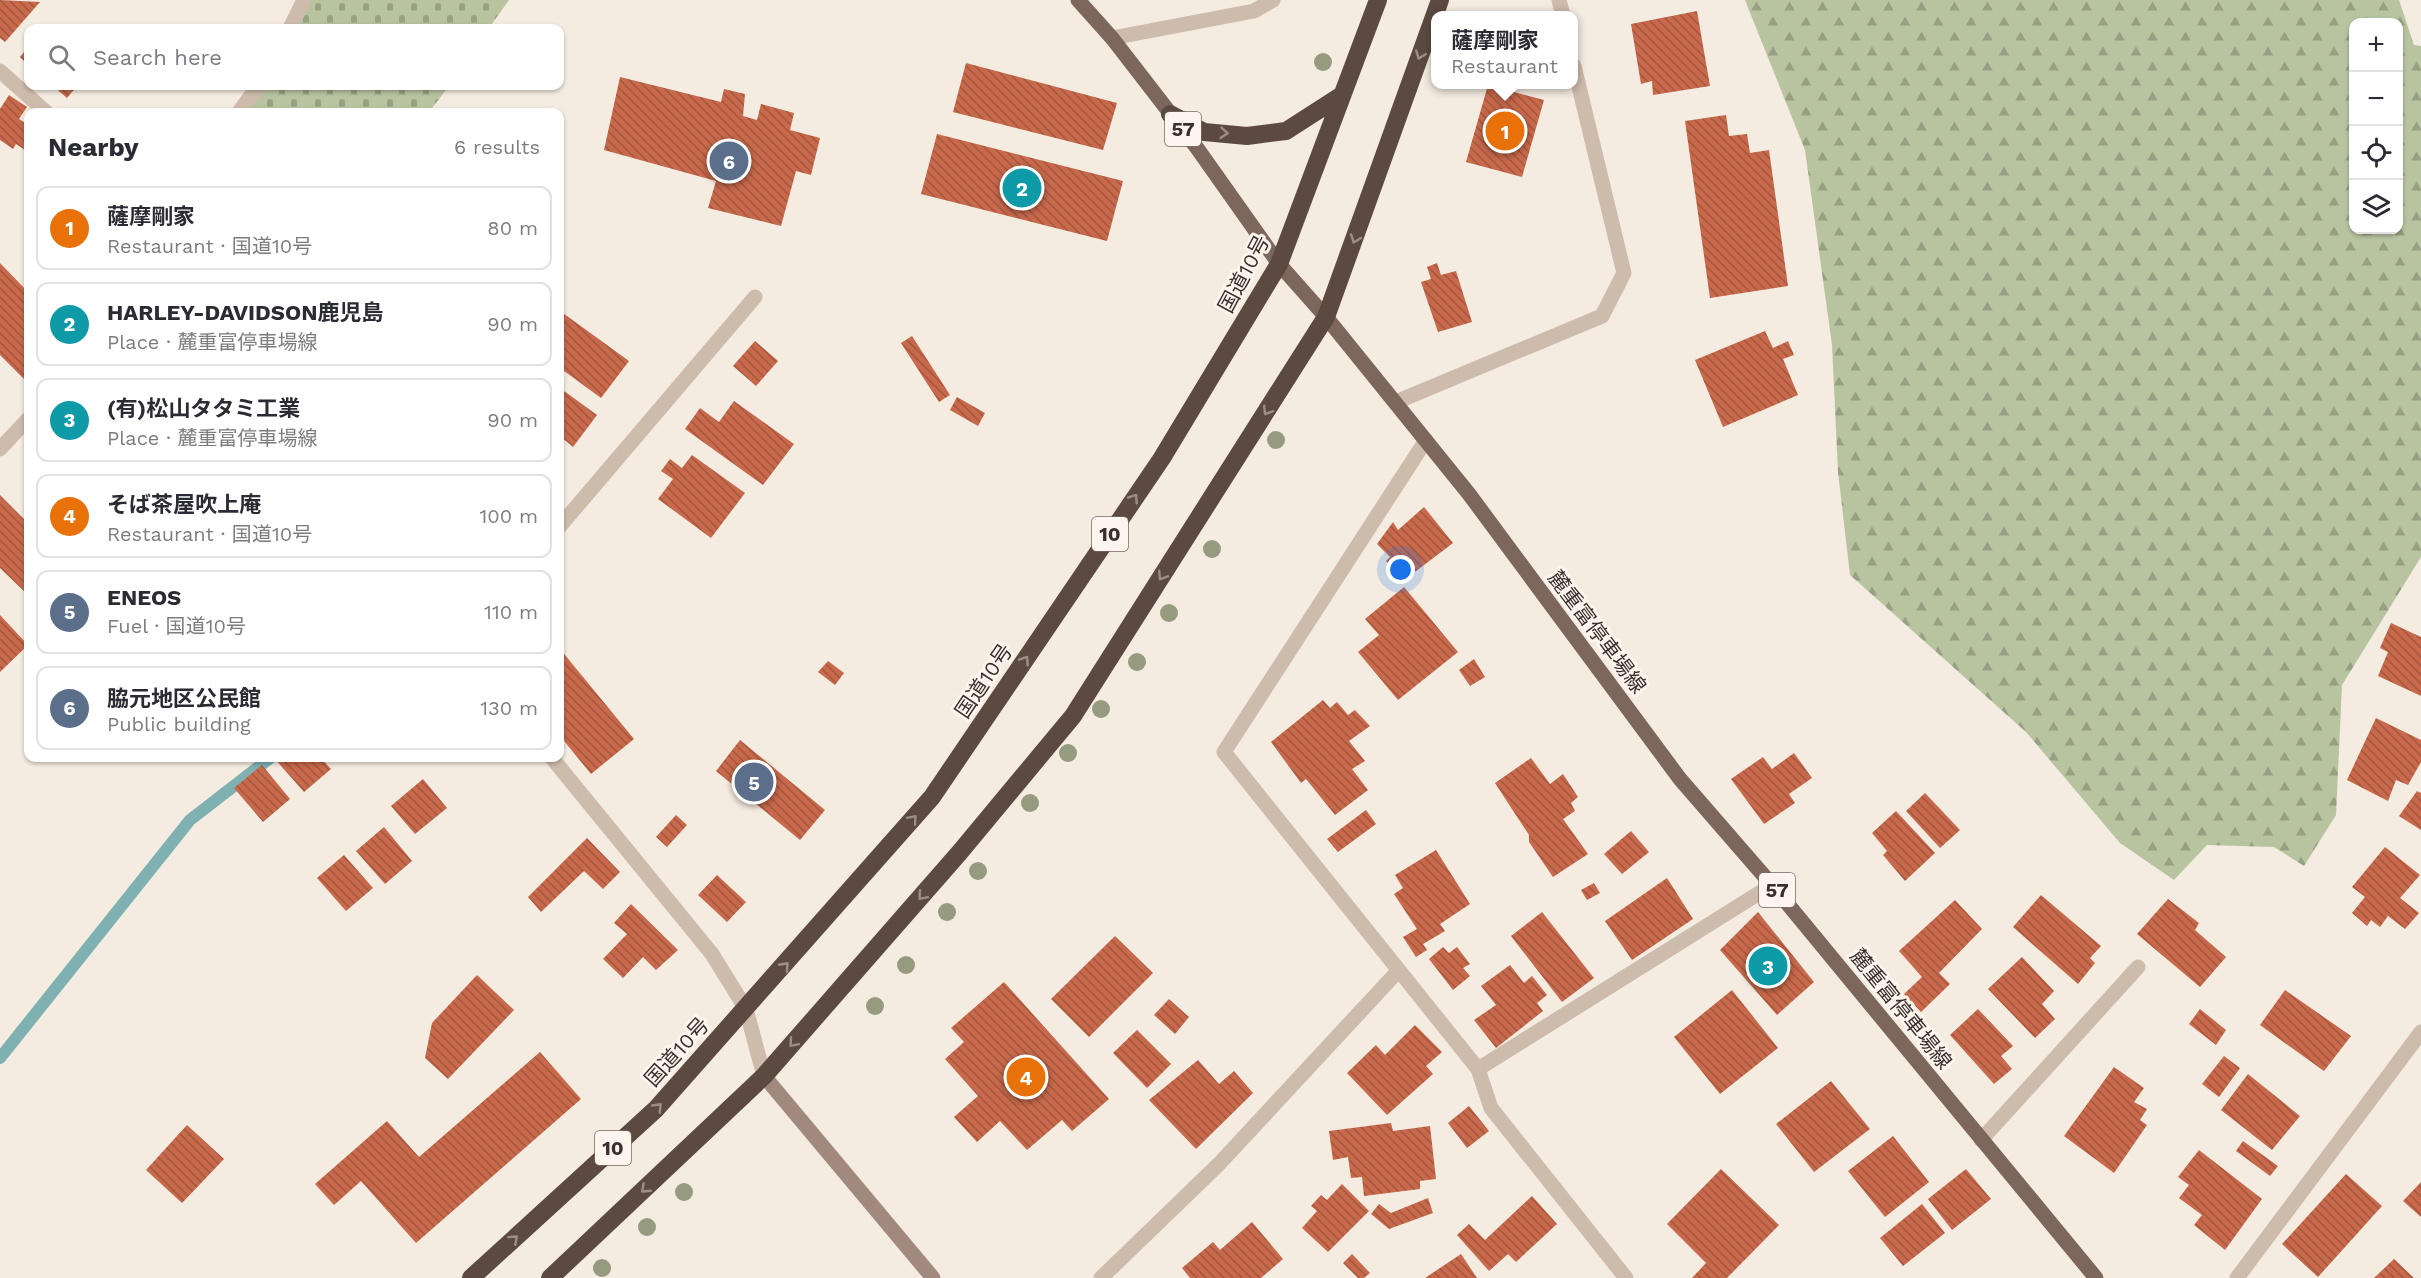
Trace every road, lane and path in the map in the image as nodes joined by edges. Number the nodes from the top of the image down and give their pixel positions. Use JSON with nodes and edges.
{"nodes":[{"id":1,"x":304,"y":0,"type":"edge"},
{"id":2,"x":1078,"y":0,"type":"edge"},
{"id":3,"x":1273,"y":0,"type":"edge"},
{"id":4,"x":1378,"y":0,"type":"edge"},
{"id":5,"x":292,"y":24,"type":"edge"},
{"id":6,"x":1431,"y":25,"type":"edge"},
{"id":7,"x":1112,"y":38,"type":"junction"},
{"id":8,"x":0,"y":71,"type":"edge"},
{"id":9,"x":1578,"y":83,"type":"edge"},
{"id":10,"x":255,"y":90,"type":"edge"},
{"id":11,"x":1342,"y":95,"type":"junction"},
{"id":12,"x":42,"y":108,"type":"edge"},
{"id":13,"x":242,"y":108,"type":"edge"},
{"id":14,"x":1170,"y":114,"type":"junction"},
{"id":15,"x":1279,"y":264,"type":"junction"},
{"id":16,"x":755,"y":297,"type":"dead end"},
{"id":17,"x":1326,"y":317,"type":"junction"},
{"id":18,"x":1396,"y":402,"type":"junction"},
{"id":19,"x":24,"y":422,"type":"edge"},
{"id":20,"x":1426,"y":440,"type":"junction"},
{"id":21,"x":0,"y":449,"type":"edge"},
{"id":22,"x":564,"y":521,"type":"edge"},
{"id":23,"x":555,"y":762,"type":"edge"},
{"id":24,"x":1772,"y":885,"type":"junction"},
{"id":25,"x":2138,"y":966,"type":"dead end"},
{"id":26,"x":1399,"y":970,"type":"junction"},
{"id":27,"x":746,"y":1009,"type":"junction"},
{"id":28,"x":2421,"y":1032,"type":"edge"},
{"id":29,"x":1478,"y":1069,"type":"junction"},
{"id":30,"x":764,"y":1076,"type":"junction"},
{"id":31,"x":1981,"y":1140,"type":"junction"},
{"id":32,"x":471,"y":1278,"type":"edge"},
{"id":33,"x":550,"y":1278,"type":"edge"},
{"id":34,"x":933,"y":1278,"type":"edge"},
{"id":35,"x":1101,"y":1278,"type":"edge"},
{"id":36,"x":1626,"y":1278,"type":"edge"},
{"id":37,"x":2096,"y":1278,"type":"edge"},
{"id":38,"x":2237,"y":1278,"type":"edge"}],
"edges":[{"from":1,"to":5,"type":"street"},
{"from":2,"to":7,"type":"main road","name":"麓重富停車場線","number":"57"},
{"from":3,"to":7,"type":"street"},
{"from":4,"to":11,"type":"highway","name":"国道10号","number":"10"},
{"from":6,"to":17,"type":"highway","number":"10","one_way":true},
{"from":7,"to":14,"type":"main road","name":"麓重富停車場線","number":"57"},
{"from":8,"to":12,"type":"street"},
{"from":9,"to":18,"type":"street"},
{"from":10,"to":13,"type":"street"},
{"from":14,"to":11,"type":"highway","one_way":true},
{"from":11,"to":15,"type":"highway","name":"国道10号","number":"10"},
{"from":14,"to":15,"type":"main road","name":"麓重富停車場線","number":"57"},
{"from":15,"to":17,"type":"main road","name":"麓重富停車場線","number":"57"},
{"from":27,"to":15,"type":"highway","name":"国道10号","number":"10","one_way":true},
{"from":16,"to":22,"type":"street"},
{"from":17,"to":18,"type":"main road","name":"麓重富停車場線","number":"57"},
{"from":17,"to":30,"type":"highway","number":"10","one_way":true},
{"from":18,"to":20,"type":"main road","name":"麓重富停車場線","number":"57"},
{"from":19,"to":21,"type":"street"},
{"from":20,"to":24,"type":"main road","name":"麓重富停車場線","number":"57"},
{"from":20,"to":26,"type":"street"},
{"from":23,"to":27,"type":"street"},
{"from":24,"to":29,"type":"street"},
{"from":24,"to":31,"type":"main road","name":"麓重富停車場線","number":"57"},
{"from":25,"to":31,"type":"street"},
{"from":26,"to":29,"type":"street"},
{"from":26,"to":35,"type":"street"},
{"from":27,"to":30,"type":"street"},
{"from":32,"to":27,"type":"highway","name":"国道10号","number":"10","one_way":true},
{"from":28,"to":38,"type":"street"},
{"from":29,"to":36,"type":"street"},
{"from":30,"to":33,"type":"highway","number":"10","one_way":true},
{"from":30,"to":34,"type":"street"},
{"from":31,"to":37,"type":"main road","name":"麓重富停車場線","number":"57"}]}
